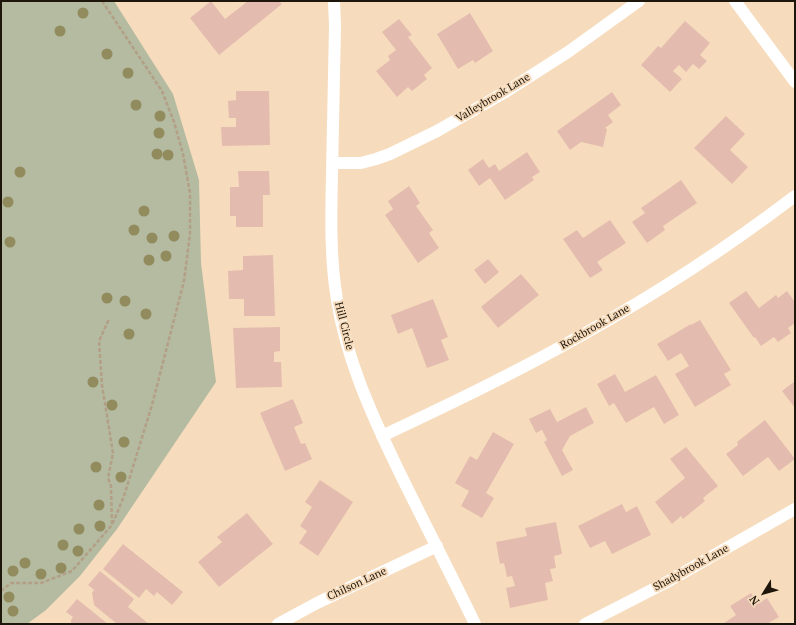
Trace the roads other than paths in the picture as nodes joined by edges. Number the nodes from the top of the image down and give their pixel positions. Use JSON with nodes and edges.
{"nodes":[{"id":1,"x":334,"y":1,"type":"edge"},
{"id":2,"x":639,"y":1,"type":"edge"},
{"id":3,"x":735,"y":1,"type":"edge"},
{"id":4,"x":795,"y":82,"type":"edge"},
{"id":5,"x":332,"y":163,"type":"junction"},
{"id":6,"x":795,"y":196,"type":"edge"},
{"id":7,"x":382,"y":436,"type":"junction"},
{"id":8,"x":795,"y":509,"type":"edge"},
{"id":9,"x":436,"y":546,"type":"junction"},
{"id":10,"x":278,"y":624,"type":"edge"},
{"id":11,"x":475,"y":624,"type":"edge"},
{"id":12,"x":586,"y":624,"type":"edge"}],
"edges":[{"from":1,"to":5,"type":"street","name":"Hill Circle"},
{"from":2,"to":5,"type":"street","name":"Valleybrook Lane"},
{"from":3,"to":4,"type":"street"},
{"from":5,"to":7,"type":"street","name":"Hill Circle"},
{"from":6,"to":7,"type":"street","name":"Rockbrook Lane"},
{"from":7,"to":9,"type":"street","name":"Hill Circle"},
{"from":8,"to":12,"type":"street","name":"Shadybrook Lane"},
{"from":9,"to":10,"type":"street","name":"Chilson Lane"},
{"from":9,"to":11,"type":"street","name":"Hill Circle"}]}
